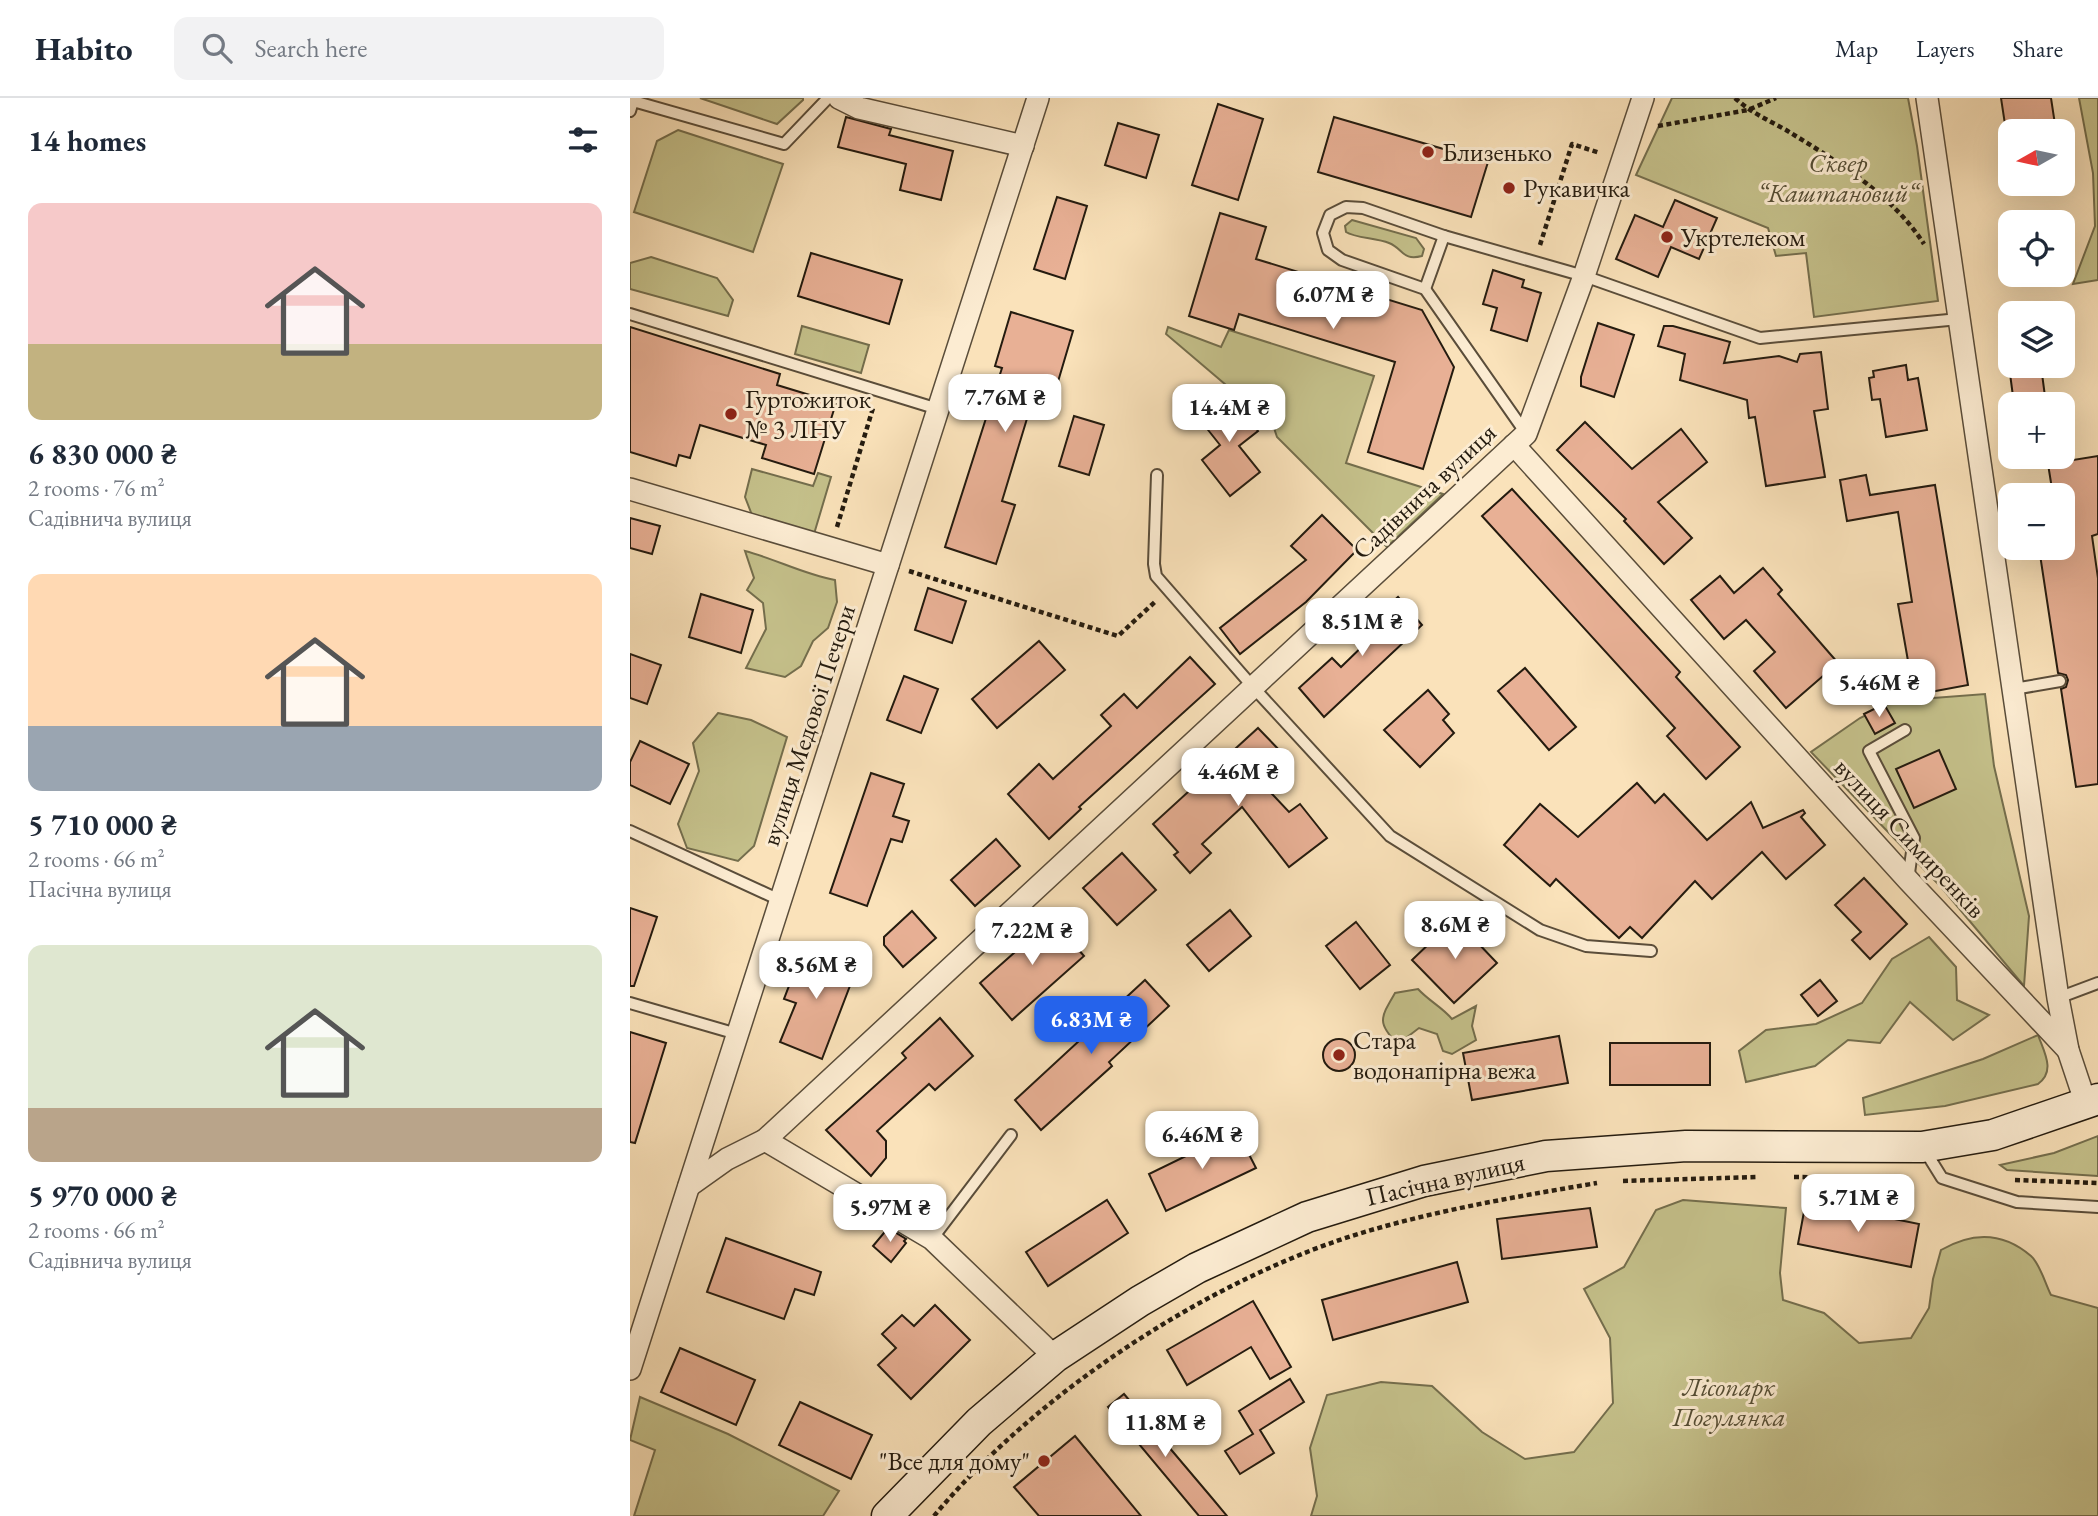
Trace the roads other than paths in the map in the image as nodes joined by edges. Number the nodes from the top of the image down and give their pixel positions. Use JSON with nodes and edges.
{"nodes":[{"id":1,"x":828,"y":98,"type":"edge"},
{"id":2,"x":839,"y":98,"type":"edge"},
{"id":3,"x":1038,"y":98,"type":"edge"},
{"id":4,"x":1643,"y":98,"type":"edge"},
{"id":5,"x":1927,"y":98,"type":"edge"},
{"id":6,"x":630,"y":111,"type":"edge"},
{"id":7,"x":1023,"y":146,"type":"junction"},
{"id":8,"x":1444,"y":236,"type":"junction"},
{"id":9,"x":1584,"y":276,"type":"junction"},
{"id":10,"x":1425,"y":289,"type":"junction"},
{"id":11,"x":630,"y":314,"type":"edge"},
{"id":12,"x":1959,"y":319,"type":"junction"},
{"id":13,"x":938,"y":409,"type":"junction"},
{"id":14,"x":1520,"y":439,"type":"junction"},
{"id":15,"x":1157,"y":475,"type":"dead end"},
{"id":16,"x":630,"y":489,"type":"edge"},
{"id":17,"x":888,"y":565,"type":"junction"},
{"id":18,"x":2060,"y":681,"type":"dead end"},
{"id":19,"x":1253,"y":687,"type":"junction"},
{"id":20,"x":2014,"y":689,"type":"junction"},
{"id":21,"x":1905,"y":730,"type":"dead end"},
{"id":22,"x":630,"y":831,"type":"edge"},
{"id":23,"x":1909,"y":880,"type":"junction"},
{"id":24,"x":782,"y":901,"type":"junction"},
{"id":25,"x":1651,"y":951,"type":"dead end"},
{"id":26,"x":2098,"y":983,"type":"edge"},
{"id":27,"x":2058,"y":998,"type":"junction"},
{"id":28,"x":630,"y":1003,"type":"edge"},
{"id":29,"x":737,"y":1034,"type":"junction"},
{"id":30,"x":2068,"y":1050,"type":"junction"},
{"id":31,"x":2092,"y":1101,"type":"edge"},
{"id":32,"x":1011,"y":1135,"type":"dead end"},
{"id":33,"x":765,"y":1140,"type":"junction"},
{"id":34,"x":1922,"y":1147,"type":"junction"},
{"id":35,"x":689,"y":1186,"type":"junction"},
{"id":36,"x":2098,"y":1208,"type":"edge"},
{"id":37,"x":932,"y":1239,"type":"junction"},
{"id":38,"x":1055,"y":1357,"type":"junction"},
{"id":39,"x":630,"y":1369,"type":"edge"},
{"id":40,"x":887,"y":1516,"type":"edge"}],
"edges":[{"from":1,"to":6,"type":"lane"},
{"from":2,"to":7,"type":"street"},
{"from":3,"to":7,"type":"street","name":"вулиця Медової Печери"},
{"from":4,"to":9,"type":"street","name":"Садівнича вулиця"},
{"from":5,"to":12,"type":"street"},
{"from":7,"to":13,"type":"street","name":"вулиця Медової Печери"},
{"from":8,"to":9,"type":"lane"},
{"from":8,"to":10,"type":"lane"},
{"from":8,"to":10,"type":"lane"},
{"from":9,"to":12,"type":"lane"},
{"from":9,"to":14,"type":"street","name":"Садівнича вулиця"},
{"from":10,"to":14,"type":"lane"},
{"from":11,"to":13,"type":"lane"},
{"from":12,"to":20,"type":"street"},
{"from":13,"to":17,"type":"street","name":"вулиця Медової Печери"},
{"from":14,"to":19,"type":"street","name":"Садівнича вулиця"},
{"from":14,"to":23,"type":"street","name":"вулиця Симиренків"},
{"from":15,"to":19,"type":"lane"},
{"from":16,"to":17,"type":"street"},
{"from":17,"to":24,"type":"street","name":"вулиця Медової Печери"},
{"from":18,"to":20,"type":"lane"},
{"from":19,"to":25,"type":"lane"},
{"from":19,"to":33,"type":"street","name":"Садівнича вулиця"},
{"from":20,"to":27,"type":"street"},
{"from":21,"to":23,"type":"lane"},
{"from":22,"to":24,"type":"lane"},
{"from":23,"to":30,"type":"street","name":"вулиця Симиренків"},
{"from":24,"to":29,"type":"street","name":"вулиця Медової Печери"},
{"from":26,"to":27,"type":"lane"},
{"from":27,"to":30,"type":"street"},
{"from":28,"to":29,"type":"lane"},
{"from":29,"to":35,"type":"street","name":"вулиця Медової Печери"},
{"from":30,"to":31,"type":"street"},
{"from":31,"to":34,"type":"main road","name":"Пасічна вулиця"},
{"from":32,"to":37,"type":"lane"},
{"from":33,"to":35,"type":"street","name":"Садівнича вулиця"},
{"from":33,"to":37,"type":"street"},
{"from":34,"to":36,"type":"lane"},
{"from":34,"to":38,"type":"main road","name":"Пасічна вулиця"},
{"from":35,"to":39,"type":"street","name":"вулиця Медової Печери"},
{"from":37,"to":38,"type":"street"},
{"from":38,"to":40,"type":"main road","name":"Пасічна вулиця"}]}
